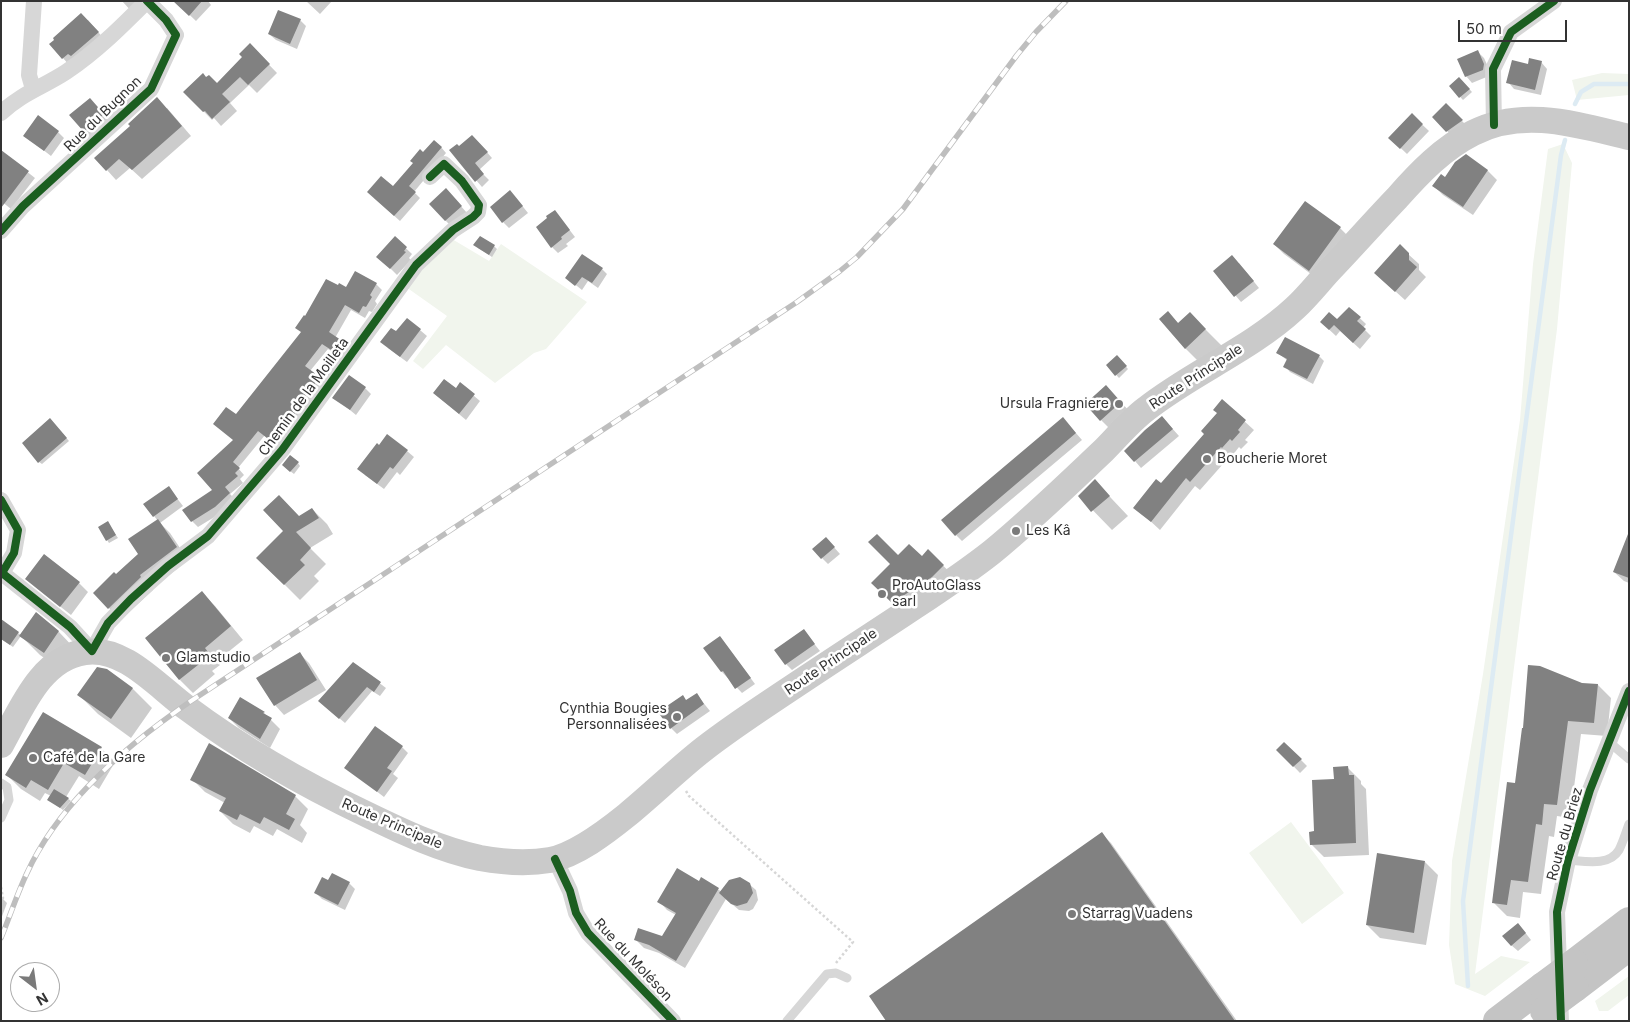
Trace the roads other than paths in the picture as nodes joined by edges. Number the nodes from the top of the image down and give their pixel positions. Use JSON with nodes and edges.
{"nodes":[{"id":1,"x":34,"y":1,"type":"edge"},
{"id":2,"x":147,"y":1,"type":"edge"},
{"id":3,"x":1554,"y":1,"type":"edge"},
{"id":4,"x":33,"y":89,"type":"junction"},
{"id":5,"x":1,"y":113,"type":"edge"},
{"id":6,"x":1494,"y":125,"type":"junction"},
{"id":7,"x":1629,"y":137,"type":"edge"},
{"id":8,"x":430,"y":177,"type":"dead end"},
{"id":9,"x":1,"y":230,"type":"edge"},
{"id":10,"x":1,"y":500,"type":"edge"},
{"id":11,"x":2,"y":572,"type":"edge"},
{"id":12,"x":92,"y":650,"type":"junction"},
{"id":13,"x":1629,"y":691,"type":"edge"},
{"id":14,"x":1609,"y":742,"type":"junction"},
{"id":15,"x":1,"y":744,"type":"edge"},
{"id":16,"x":1629,"y":759,"type":"edge"},
{"id":17,"x":1,"y":783,"type":"edge"},
{"id":18,"x":1,"y":818,"type":"edge"},
{"id":19,"x":1629,"y":824,"type":"edge"},
{"id":20,"x":555,"y":859,"type":"junction"},
{"id":21,"x":1568,"y":860,"type":"junction"},
{"id":22,"x":1629,"y":921,"type":"edge"},
{"id":23,"x":1629,"y":947,"type":"edge"},
{"id":24,"x":1574,"y":976,"type":"junction"},
{"id":25,"x":847,"y":978,"type":"dead end"},
{"id":26,"x":1545,"y":1010,"type":"edge"},
{"id":27,"x":673,"y":1021,"type":"edge"},
{"id":28,"x":787,"y":1021,"type":"edge"},
{"id":29,"x":1497,"y":1021,"type":"edge"}],
"edges":[{"from":1,"to":4,"type":"street"},
{"from":2,"to":4,"type":"street"},
{"from":2,"to":9,"type":"street","name":"Rue du Bugnon"},
{"from":3,"to":6,"type":"street"},
{"from":4,"to":5,"type":"street"},
{"from":6,"to":7,"type":"main road","name":"Route Principale"},
{"from":6,"to":20,"type":"main road","name":"Route Principale"},
{"from":8,"to":12,"type":"street","name":"Chemin de la Moilleta"},
{"from":10,"to":11,"type":"street"},
{"from":11,"to":12,"type":"street"},
{"from":12,"to":15,"type":"main road","name":"Route Principale"},
{"from":12,"to":20,"type":"main road","name":"Route Principale"},
{"from":13,"to":14,"type":"street","name":"Route du Briez"},
{"from":14,"to":16,"type":"lane"},
{"from":14,"to":21,"type":"street","name":"Route du Briez"},
{"from":17,"to":18,"type":"lane"},
{"from":19,"to":21,"type":"lane"},
{"from":20,"to":27,"type":"street","name":"Rue du Moléson"},
{"from":21,"to":26,"type":"street","name":"Route du Briez"},
{"from":22,"to":24,"type":"highway"},
{"from":23,"to":24,"type":"highway"},
{"from":24,"to":26,"type":"highway","bridge":true},
{"from":25,"to":28,"type":"lane"},
{"from":26,"to":29,"type":"highway"}]}
